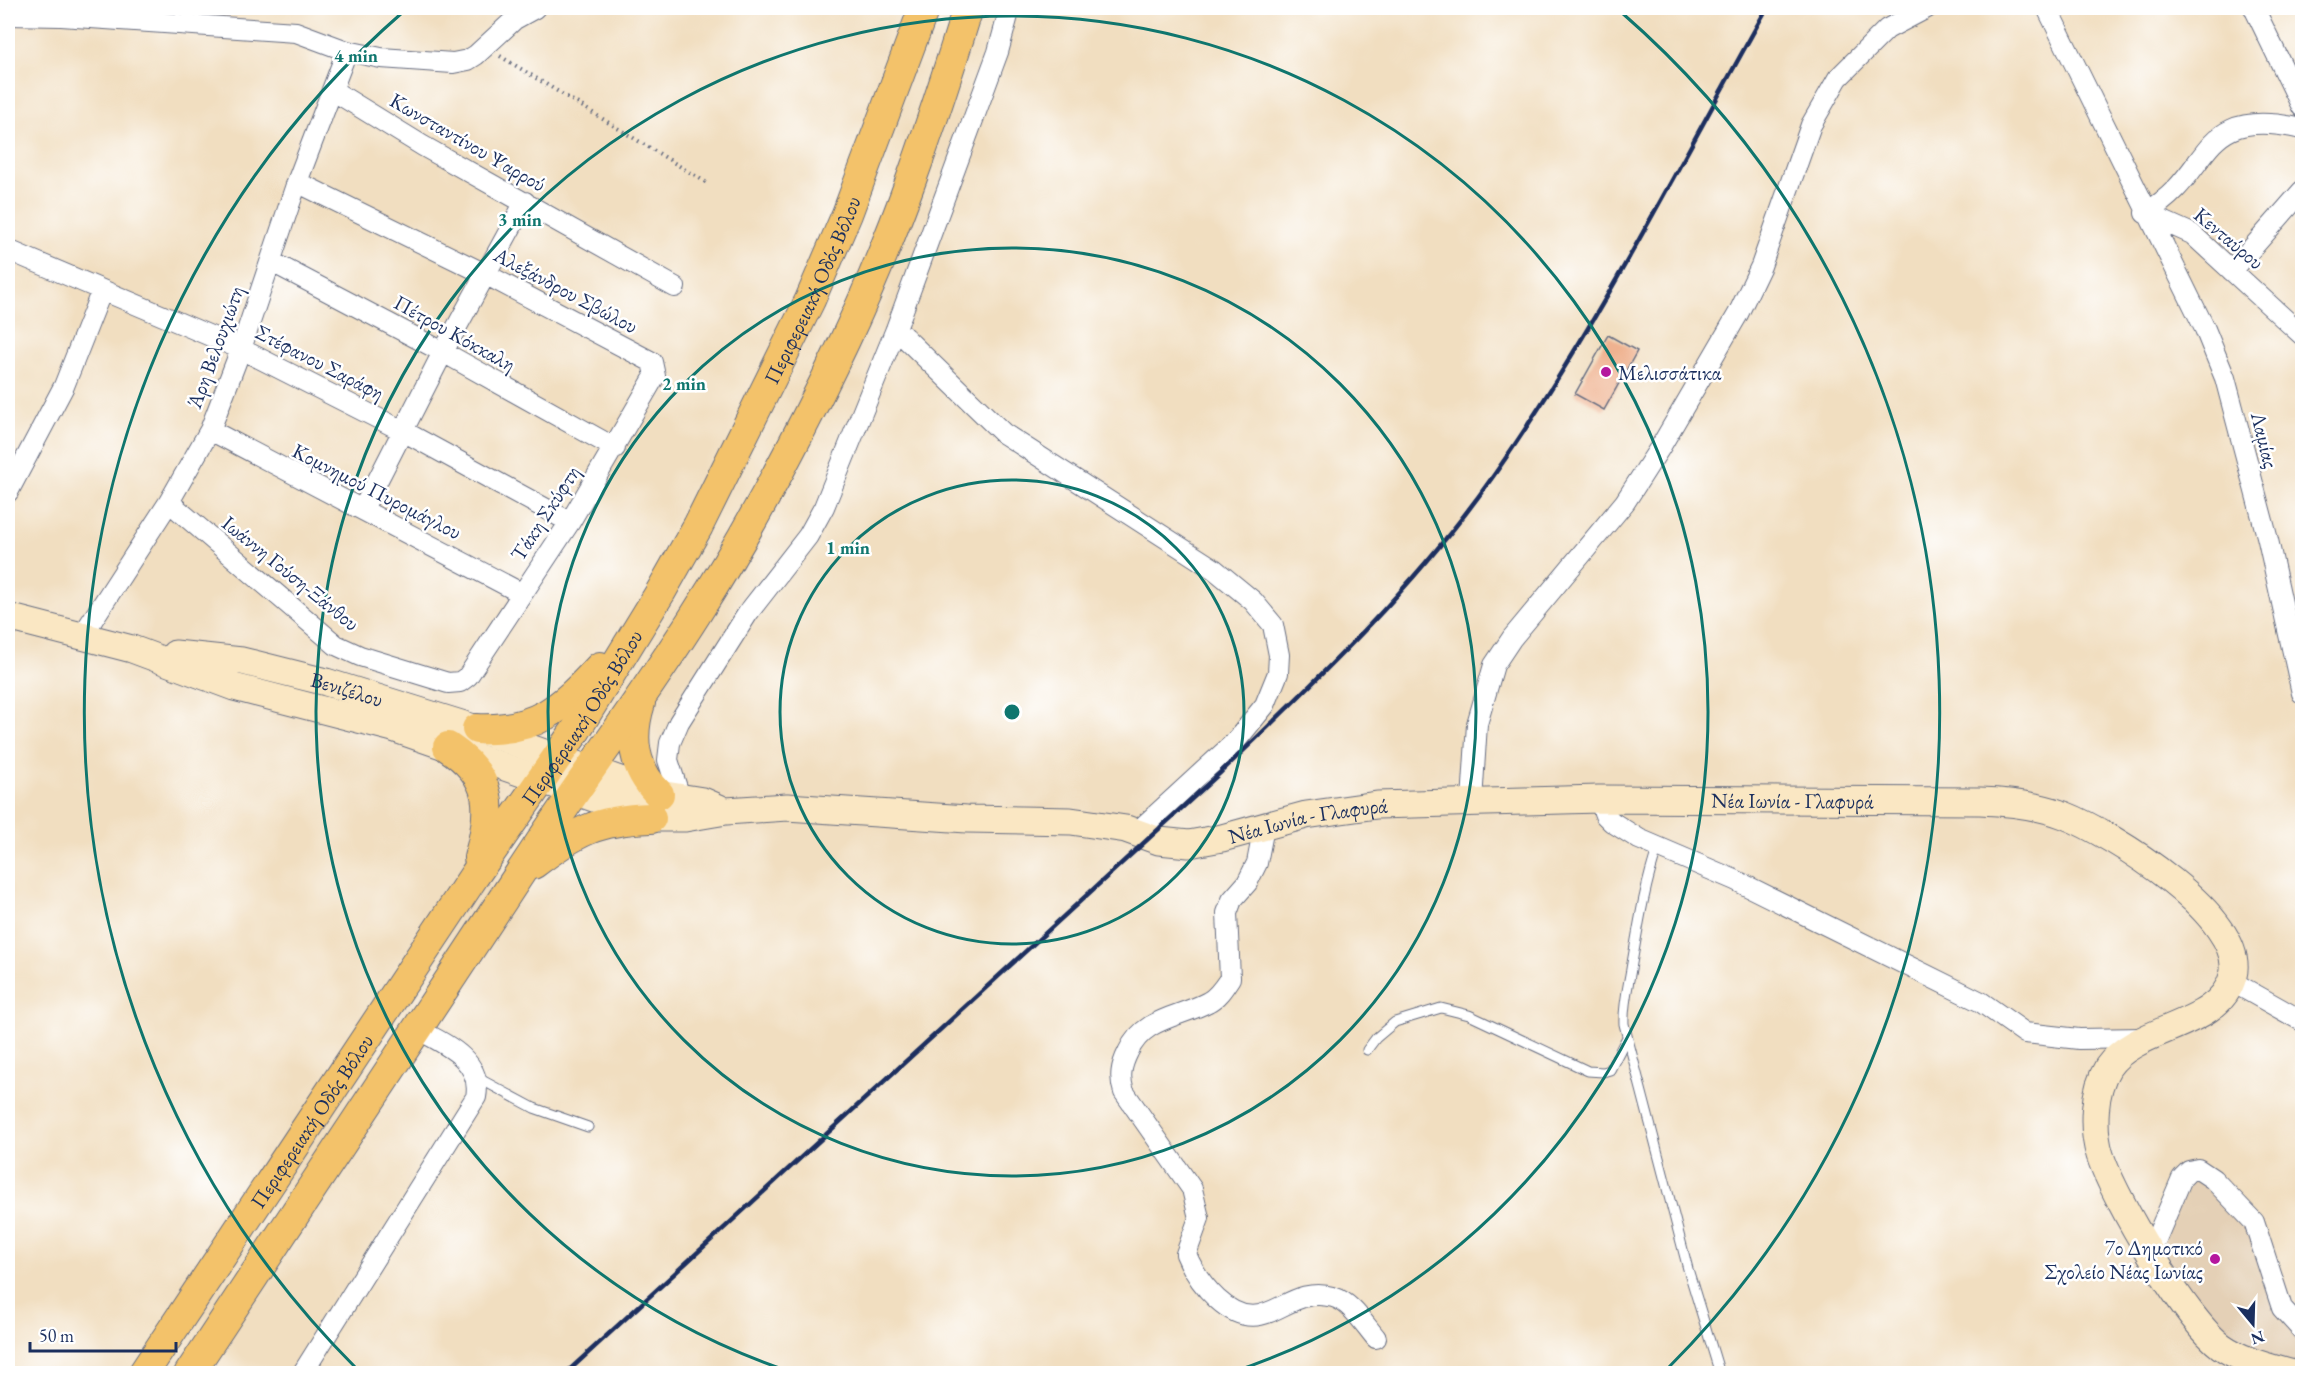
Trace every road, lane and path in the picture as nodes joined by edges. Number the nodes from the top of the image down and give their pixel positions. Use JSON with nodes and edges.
{"nodes":[{"id":1,"x":535,"y":8,"type":"edge"},
{"id":2,"x":924,"y":8,"type":"edge"},
{"id":3,"x":968,"y":8,"type":"edge"},
{"id":4,"x":1010,"y":8,"type":"edge"},
{"id":5,"x":1927,"y":8,"type":"edge"},
{"id":6,"x":2047,"y":8,"type":"edge"},
{"id":7,"x":2254,"y":8,"type":"edge"},
{"id":8,"x":141,"y":14,"type":"edge"},
{"id":9,"x":8,"y":15,"type":"edge"},
{"id":10,"x":485,"y":46,"type":"junction"},
{"id":11,"x":347,"y":51,"type":"junction"},
{"id":12,"x":332,"y":90,"type":"junction"},
{"id":13,"x":2302,"y":107,"type":"edge"},
{"id":14,"x":2302,"y":129,"type":"edge"},
{"id":15,"x":297,"y":182,"type":"junction"},
{"id":16,"x":707,"y":183,"type":"dead end"},
{"id":17,"x":2302,"y":191,"type":"edge"},
{"id":18,"x":525,"y":202,"type":"junction"},
{"id":19,"x":2145,"y":213,"type":"junction"},
{"id":20,"x":8,"y":249,"type":"edge"},
{"id":21,"x":272,"y":262,"type":"junction"},
{"id":22,"x":2232,"y":271,"type":"junction"},
{"id":23,"x":485,"y":274,"type":"junction"},
{"id":24,"x":675,"y":287,"type":"dead end"},
{"id":25,"x":102,"y":290,"type":"junction"},
{"id":26,"x":896,"y":329,"type":"junction"},
{"id":27,"x":2302,"y":335,"type":"edge"},
{"id":28,"x":241,"y":349,"type":"junction"},
{"id":29,"x":443,"y":352,"type":"junction"},
{"id":30,"x":652,"y":362,"type":"joint"},
{"id":31,"x":210,"y":430,"type":"junction"},
{"id":32,"x":404,"y":431,"type":"junction"},
{"id":33,"x":615,"y":448,"type":"junction"},
{"id":34,"x":8,"y":492,"type":"edge"},
{"id":35,"x":170,"y":502,"type":"junction"},
{"id":36,"x":363,"y":509,"type":"junction"},
{"id":37,"x":570,"y":522,"type":"junction"},
{"id":38,"x":521,"y":593,"type":"junction"},
{"id":39,"x":8,"y":617,"type":"edge"},
{"id":40,"x":644,"y":618,"type":"junction"},
{"id":41,"x":82,"y":636,"type":"junction"},
{"id":42,"x":132,"y":649,"type":"junction"},
{"id":43,"x":460,"y":682,"type":"joint"},
{"id":44,"x":2302,"y":693,"type":"edge"},
{"id":45,"x":643,"y":695,"type":"junction"},
{"id":46,"x":477,"y":729,"type":"junction"},
{"id":47,"x":448,"y":747,"type":"junction"},
{"id":48,"x":548,"y":768,"type":"junction"},
{"id":49,"x":583,"y":780,"type":"junction"},
{"id":50,"x":1599,"y":799,"type":"junction"},
{"id":51,"x":1472,"y":801,"type":"junction"},
{"id":52,"x":663,"y":803,"type":"junction"},
{"id":53,"x":1264,"y":827,"type":"junction"},
{"id":54,"x":1137,"y":831,"type":"junction"},
{"id":55,"x":1658,"y":848,"type":"junction"},
{"id":56,"x":521,"y":872,"type":"junction"},
{"id":57,"x":474,"y":876,"type":"junction"},
{"id":58,"x":2231,"y":981,"type":"junction"},
{"id":59,"x":2302,"y":1021,"type":"edge"},
{"id":60,"x":417,"y":1029,"type":"junction"},
{"id":61,"x":2148,"y":1038,"type":"junction"},
{"id":62,"x":1626,"y":1039,"type":"junction"},
{"id":63,"x":1367,"y":1050,"type":"dead end"},
{"id":64,"x":478,"y":1078,"type":"junction"},
{"id":65,"x":588,"y":1128,"type":"dead end"},
{"id":66,"x":2151,"y":1251,"type":"junction"},
{"id":67,"x":2302,"y":1330,"type":"edge"},
{"id":68,"x":1376,"y":1338,"type":"dead end"},
{"id":69,"x":2279,"y":1372,"type":"edge"},
{"id":70,"x":142,"y":1374,"type":"edge"},
{"id":71,"x":189,"y":1374,"type":"edge"},
{"id":72,"x":302,"y":1374,"type":"edge"},
{"id":73,"x":1720,"y":1374,"type":"edge"}],
"edges":[{"from":1,"to":10,"type":"street"},
{"from":2,"to":40,"type":"main road","name":"Περιφερειακή Οδός Βόλου"},
{"from":3,"to":45,"type":"main road","name":"Περιφερειακή Οδός Βόλου"},
{"from":4,"to":26,"type":"street"},
{"from":5,"to":51,"type":"street"},
{"from":6,"to":19,"type":"street","name":"Λαμίας"},
{"from":7,"to":13,"type":"street"},
{"from":8,"to":9,"type":"street"},
{"from":8,"to":11,"type":"street"},
{"from":10,"to":11,"type":"street"},
{"from":10,"to":16,"type":"path"},
{"from":11,"to":12,"type":"street","name":"Άρη Βελουχιώτη"},
{"from":12,"to":15,"type":"street","name":"Άρη Βελουχιώτη"},
{"from":12,"to":18,"type":"street","name":"Κωνσταντίνου Ψαρρού"},
{"from":14,"to":19,"type":"street"},
{"from":15,"to":21,"type":"street","name":"Άρη Βελουχιώτη"},
{"from":15,"to":23,"type":"street","name":"Αλεξάνδρου Σβώλου"},
{"from":17,"to":22,"type":"street"},
{"from":18,"to":23,"type":"street"},
{"from":18,"to":24,"type":"street","name":"Κωνσταντίνου Ψαρρού"},
{"from":19,"to":22,"type":"street","name":"Κενταύρου"},
{"from":19,"to":44,"type":"street","name":"Λαμίας"},
{"from":20,"to":25,"type":"street","name":"Στέφανου Σαράφη"},
{"from":21,"to":28,"type":"street","name":"Άρη Βελουχιώτη"},
{"from":21,"to":29,"type":"street","name":"Πέτρου Κόκκαλη"},
{"from":22,"to":27,"type":"street","name":"Κενταύρου"},
{"from":23,"to":29,"type":"street"},
{"from":23,"to":30,"type":"street","name":"Αλεξάνδρου Σβώλου"},
{"from":25,"to":28,"type":"street","name":"Στέφανου Σαράφη"},
{"from":25,"to":34,"type":"street"},
{"from":26,"to":52,"type":"street"},
{"from":26,"to":54,"type":"street"},
{"from":28,"to":31,"type":"street","name":"Άρη Βελουχιώτη"},
{"from":28,"to":32,"type":"street","name":"Στέφανου Σαράφη"},
{"from":29,"to":32,"type":"street"},
{"from":29,"to":33,"type":"street","name":"Πέτρου Κόκκαλη"},
{"from":30,"to":33,"type":"street","name":"Τάκη Σκύφτη"},
{"from":31,"to":35,"type":"street","name":"Άρη Βελουχιώτη"},
{"from":31,"to":36,"type":"street","name":"Κομνημού Πυρομάγλου"},
{"from":32,"to":36,"type":"street"},
{"from":32,"to":37,"type":"street","name":"Στέφανου Σαράφη"},
{"from":33,"to":37,"type":"street","name":"Τάκη Σκύφτη"},
{"from":35,"to":41,"type":"street","name":"Άρη Βελουχιώτη"},
{"from":35,"to":43,"type":"street","name":"Ιωάννη Γούση-Ξάνθου"},
{"from":36,"to":38,"type":"street","name":"Κομνημού Πυρομάγλου"},
{"from":37,"to":38,"type":"street","name":"Τάκη Σκύφτη"},
{"from":38,"to":43,"type":"street","name":"Τάκη Σκύφτη"},
{"from":39,"to":41,"type":"main road","name":"Βενιζέλου"},
{"from":40,"to":46,"type":"main road"},
{"from":40,"to":48,"type":"main road","name":"Περιφερειακή Οδός Βόλου"},
{"from":41,"to":42,"type":"main road","name":"Βενιζέλου"},
{"from":42,"to":46,"type":"main road","name":"Βενιζέλου"},
{"from":42,"to":47,"type":"main road","name":"Βενιζέλου"},
{"from":45,"to":49,"type":"main road","name":"Περιφερειακή Οδός Βόλου"},
{"from":45,"to":52,"type":"main road"},
{"from":46,"to":48,"type":"main road","name":"Βενιζέλου"},
{"from":47,"to":48,"type":"main road","name":"Βενιζέλου"},
{"from":47,"to":57,"type":"main road"},
{"from":48,"to":49,"type":"main road","name":"Νέα Ιωνία - Γλαφυρά"},
{"from":48,"to":57,"type":"main road","name":"Περιφερειακή Οδός Βόλου"},
{"from":49,"to":52,"type":"main road","name":"Νέα Ιωνία - Γλαφυρά"},
{"from":49,"to":56,"type":"main road","name":"Περιφερειακή Οδός Βόλου"},
{"from":50,"to":51,"type":"main road","name":"Νέα Ιωνία - Γλαφυρά"},
{"from":50,"to":55,"type":"street"},
{"from":50,"to":58,"type":"main road","name":"Νέα Ιωνία - Γλαφυρά"},
{"from":51,"to":53,"type":"main road","name":"Νέα Ιωνία - Γλαφυρά"},
{"from":52,"to":54,"type":"main road","name":"Νέα Ιωνία - Γλαφυρά"},
{"from":52,"to":56,"type":"main road"},
{"from":53,"to":54,"type":"main road","name":"Νέα Ιωνία - Γλαφυρά"},
{"from":53,"to":68,"type":"street"},
{"from":55,"to":61,"type":"street"},
{"from":55,"to":62,"type":"lane"},
{"from":56,"to":60,"type":"main road","name":"Περιφερειακή Οδός Βόλου"},
{"from":57,"to":70,"type":"main road","name":"Περιφερειακή Οδός Βόλου"},
{"from":58,"to":59,"type":"street"},
{"from":58,"to":61,"type":"main road"},
{"from":60,"to":64,"type":"street"},
{"from":60,"to":71,"type":"main road","name":"Περιφερειακή Οδός Βόλου"},
{"from":61,"to":66,"type":"main road"},
{"from":62,"to":63,"type":"lane"},
{"from":62,"to":73,"type":"lane"},
{"from":64,"to":65,"type":"lane"},
{"from":64,"to":72,"type":"street"},
{"from":66,"to":67,"type":"street"},
{"from":66,"to":69,"type":"main road"}]}
